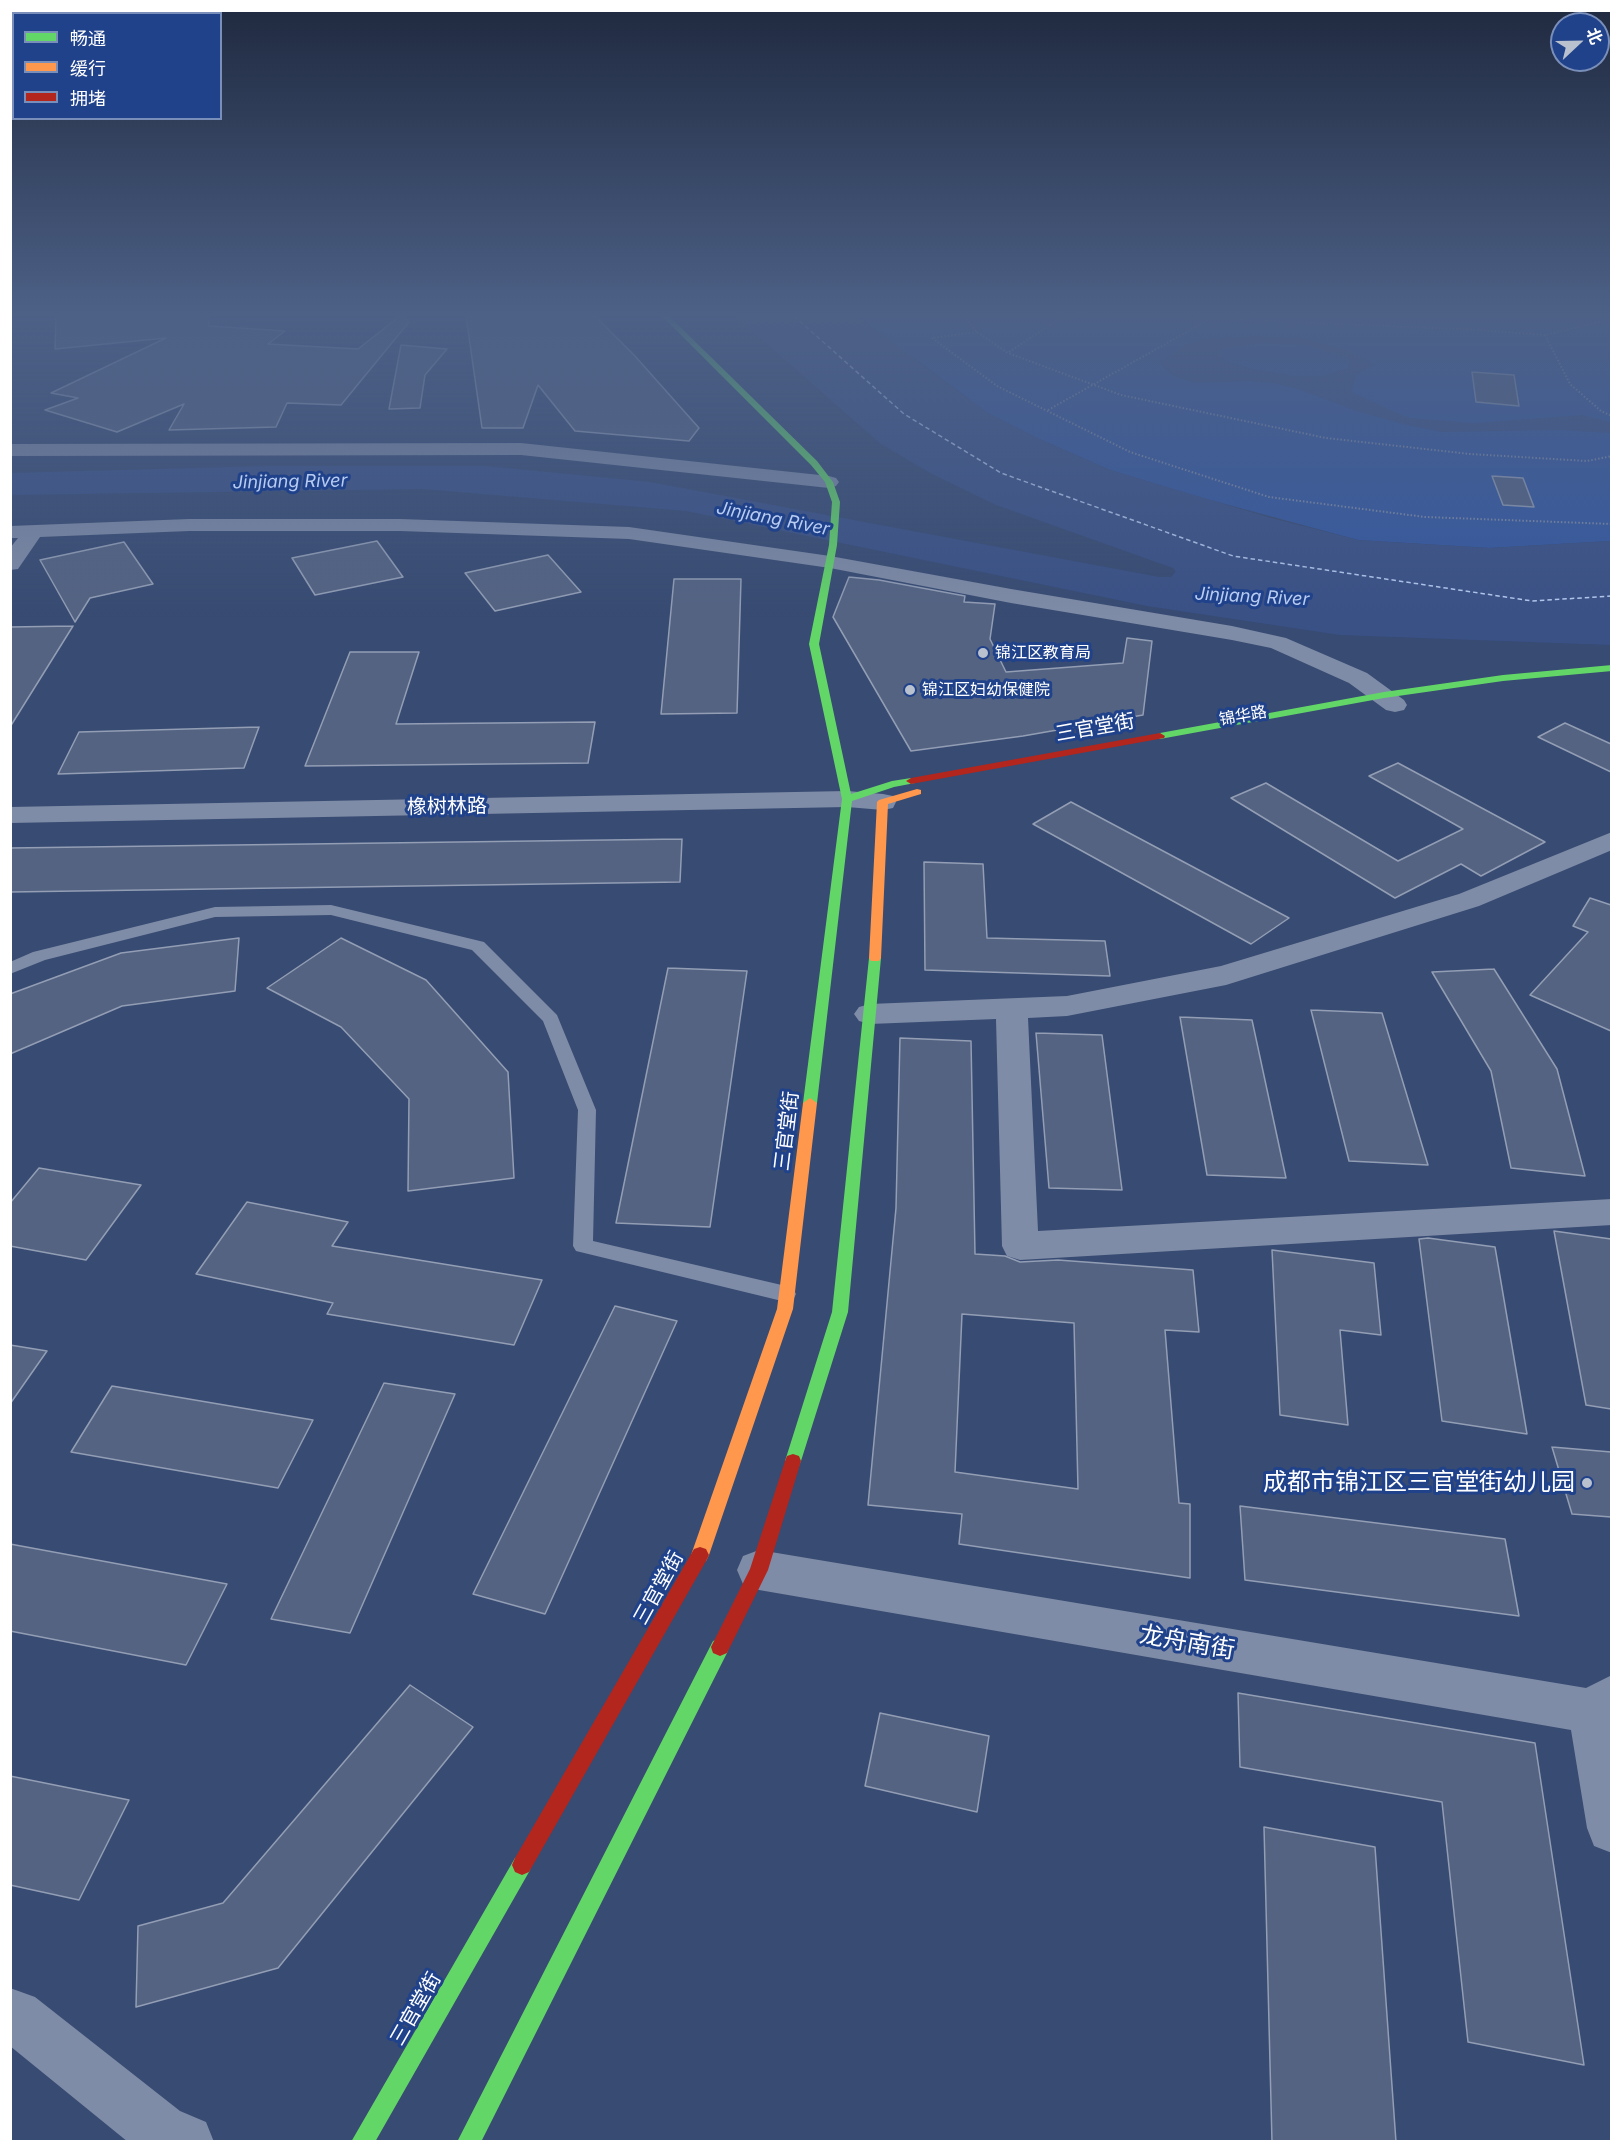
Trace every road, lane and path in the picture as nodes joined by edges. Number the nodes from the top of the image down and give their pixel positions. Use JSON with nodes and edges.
{"nodes":[{"id":1,"x":767,"y":416,"type":"edge"},
{"id":2,"x":1060,"y":416,"type":"edge"},
{"id":3,"x":1223,"y":416,"type":"edge"},
{"id":4,"x":10,"y":450,"type":"edge"},
{"id":5,"x":1611,"y":456,"type":"edge"},
{"id":6,"x":829,"y":482,"type":"junction"},
{"id":7,"x":1611,"y":524,"type":"edge"},
{"id":8,"x":10,"y":532,"type":"edge"},
{"id":9,"x":33,"y":532,"type":"junction"},
{"id":10,"x":831,"y":553,"type":"junction"},
{"id":11,"x":10,"y":564,"type":"edge"},
{"id":12,"x":1611,"y":668,"type":"edge"},
{"id":13,"x":1611,"y":680,"type":"edge"},
{"id":14,"x":1390,"y":700,"type":"junction"},
{"id":15,"x":847,"y":799,"type":"junction"},
{"id":16,"x":883,"y":802,"type":"junction"},
{"id":17,"x":10,"y":815,"type":"edge"},
{"id":18,"x":1611,"y":840,"type":"edge"},
{"id":19,"x":10,"y":969,"type":"edge"},
{"id":20,"x":1012,"y":1008,"type":"junction"},
{"id":21,"x":870,"y":1014,"type":"junction"},
{"id":22,"x":1611,"y":1212,"type":"edge"},
{"id":23,"x":786,"y":1294,"type":"junction"},
{"id":24,"x":759,"y":1570,"type":"junction"},
{"id":25,"x":1601,"y":1704,"type":"edge"},
{"id":26,"x":1611,"y":1828,"type":"edge"},
{"id":27,"x":10,"y":2015,"type":"edge"},
{"id":28,"x":186,"y":2142,"type":"edge"},
{"id":29,"x":362,"y":2142,"type":"edge"},
{"id":30,"x":468,"y":2142,"type":"edge"}],
"edges":[{"from":1,"to":6,"type":"main road"},
{"from":2,"to":7,"type":"path"},
{"from":3,"to":5,"type":"path"},
{"from":4,"to":6,"type":"street"},
{"from":6,"to":10,"type":"main road"},
{"from":8,"to":9,"type":"street"},
{"from":9,"to":10,"type":"street"},
{"from":9,"to":11,"type":"street"},
{"from":10,"to":14,"type":"street"},
{"from":10,"to":15,"type":"main road"},
{"from":12,"to":14,"type":"main road","name":"三官堂街"},
{"from":13,"to":14,"type":"main road","name":"锦华路"},
{"from":14,"to":15,"type":"main road","name":"三官堂街"},
{"from":14,"to":16,"type":"main road","name":"锦华路"},
{"from":15,"to":16,"type":"street","name":"橡树林路"},
{"from":15,"to":17,"type":"street","name":"橡树林路"},
{"from":15,"to":23,"type":"main road","name":"三官堂街"},
{"from":16,"to":21,"type":"main road"},
{"from":18,"to":20,"type":"street"},
{"from":19,"to":23,"type":"lane"},
{"from":20,"to":21,"type":"street"},
{"from":20,"to":22,"type":"street"},
{"from":21,"to":24,"type":"main road"},
{"from":23,"to":29,"type":"main road","name":"三官堂街"},
{"from":24,"to":25,"type":"street","name":"龙舟南街"},
{"from":24,"to":30,"type":"main road"},
{"from":25,"to":26,"type":"street"},
{"from":27,"to":28,"type":"street"}]}
